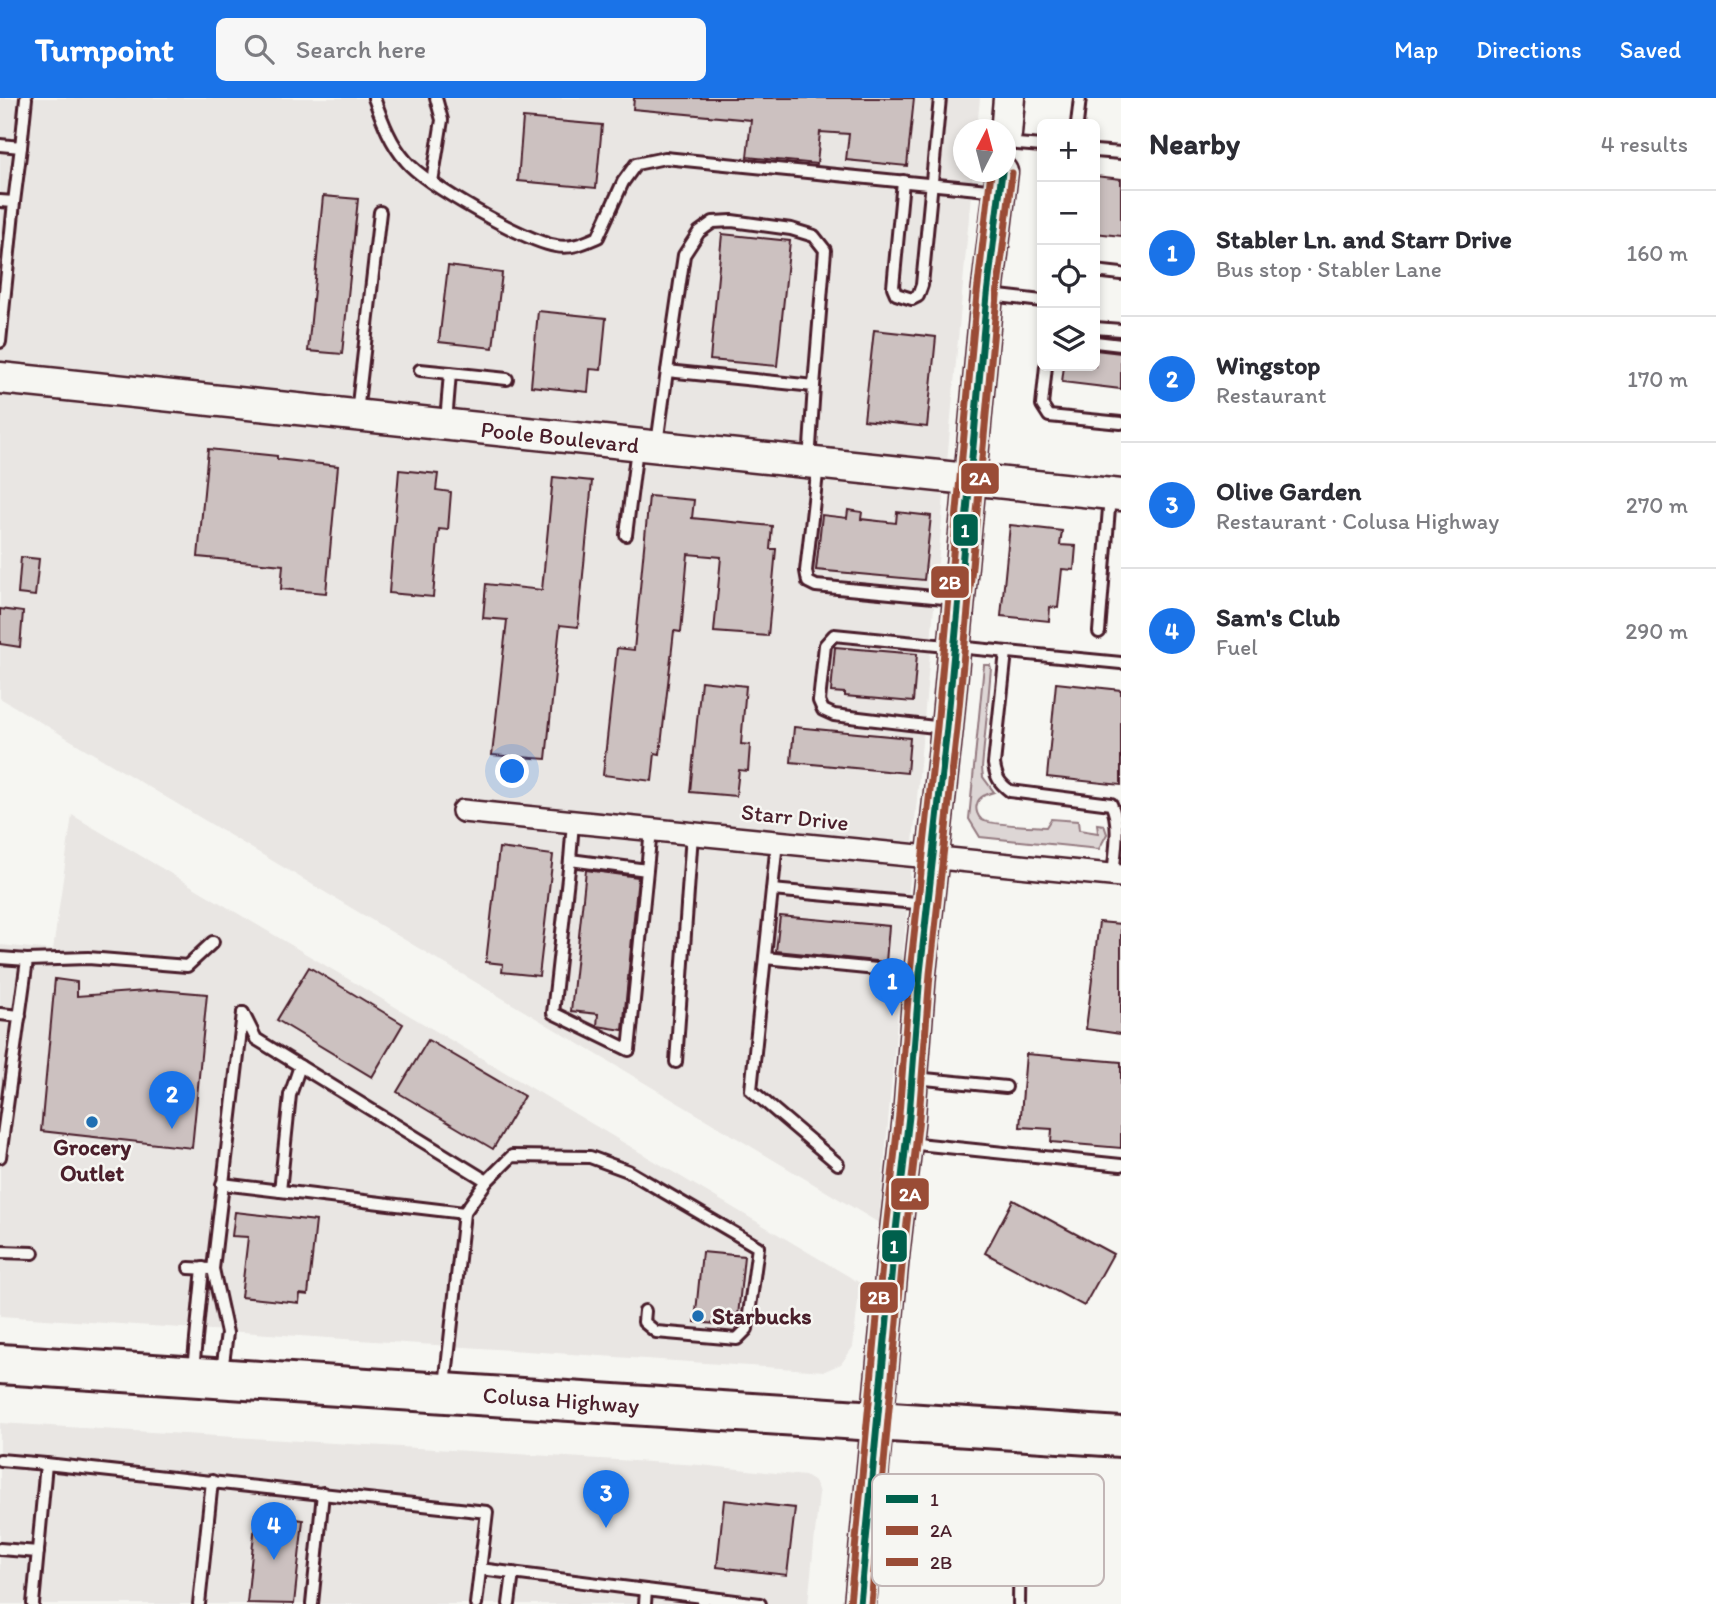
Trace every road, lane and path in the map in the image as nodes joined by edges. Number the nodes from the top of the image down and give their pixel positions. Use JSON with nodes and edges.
{"nodes":[{"id":1,"x":26,"y":98,"type":"edge"},
{"id":2,"x":373,"y":98,"type":"edge"},
{"id":3,"x":436,"y":98,"type":"edge"},
{"id":4,"x":940,"y":98,"type":"edge"},
{"id":5,"x":1009,"y":98,"type":"edge"},
{"id":6,"x":1080,"y":98,"type":"edge"},
{"id":7,"x":1007,"y":119,"type":"edge"},
{"id":8,"x":1078,"y":119,"type":"edge"},
{"id":9,"x":1016,"y":144,"type":"edge"},
{"id":10,"x":0,"y":145,"type":"edge"},
{"id":11,"x":1037,"y":146,"type":"edge"},
{"id":12,"x":21,"y":147,"type":"junction"},
{"id":13,"x":1100,"y":151,"type":"edge"},
{"id":14,"x":1121,"y":153,"type":"edge"},
{"id":15,"x":903,"y":181,"type":"junction"},
{"id":16,"x":432,"y":182,"type":"junction"},
{"id":17,"x":978,"y":182,"type":"edge"},
{"id":18,"x":1001,"y":182,"type":"edge"},
{"id":19,"x":933,"y":184,"type":"junction"},
{"id":20,"x":0,"y":201,"type":"edge"},
{"id":21,"x":15,"y":202,"type":"junction"},
{"id":22,"x":380,"y":212,"type":"dead end"},
{"id":23,"x":1100,"y":272,"type":"edge"},
{"id":24,"x":1121,"y":274,"type":"edge"},
{"id":25,"x":987,"y":295,"type":"junction"},
{"id":26,"x":1037,"y":300,"type":"edge"},
{"id":27,"x":1100,"y":328,"type":"edge"},
{"id":28,"x":1121,"y":330,"type":"edge"},
{"id":29,"x":0,"y":342,"type":"edge"},
{"id":30,"x":1100,"y":343,"type":"edge"},
{"id":31,"x":1121,"y":345,"type":"edge"},
{"id":32,"x":420,"y":370,"type":"dead end"},
{"id":33,"x":667,"y":370,"type":"junction"},
{"id":34,"x":1045,"y":371,"type":"edge"},
{"id":35,"x":450,"y":373,"type":"junction"},
{"id":36,"x":0,"y":378,"type":"edge"},
{"id":37,"x":507,"y":379,"type":"dead end"},
{"id":38,"x":814,"y":386,"type":"junction"},
{"id":39,"x":357,"y":415,"type":"junction"},
{"id":40,"x":1121,"y":423,"type":"edge"},
{"id":41,"x":445,"y":425,"type":"junction"},
{"id":42,"x":647,"y":446,"type":"junction"},
{"id":43,"x":814,"y":463,"type":"junction"},
{"id":44,"x":970,"y":479,"type":"junction"},
{"id":45,"x":1116,"y":494,"type":"edge"},
{"id":46,"x":626,"y":535,"type":"dead end"},
{"id":47,"x":958,"y":600,"type":"junction"},
{"id":48,"x":1099,"y":632,"type":"dead end"},
{"id":49,"x":954,"y":647,"type":"junction"},
{"id":50,"x":1006,"y":652,"type":"junction"},
{"id":51,"x":1121,"y":663,"type":"edge"},
{"id":52,"x":947,"y":728,"type":"junction"},
{"id":53,"x":463,"y":811,"type":"dead end"},
{"id":54,"x":573,"y":822,"type":"junction"},
{"id":55,"x":651,"y":830,"type":"junction"},
{"id":56,"x":692,"y":834,"type":"junction"},
{"id":57,"x":778,"y":842,"type":"junction"},
{"id":58,"x":934,"y":857,"type":"junction"},
{"id":59,"x":570,"y":860,"type":"junction"},
{"id":60,"x":647,"y":870,"type":"junction"},
{"id":61,"x":1117,"y":875,"type":"edge"},
{"id":62,"x":772,"y":890,"type":"junction"},
{"id":63,"x":929,"y":904,"type":"junction"},
{"id":64,"x":212,"y":942,"type":"dead end"},
{"id":65,"x":0,"y":958,"type":"edge"},
{"id":66,"x":765,"y":958,"type":"junction"},
{"id":67,"x":27,"y":960,"type":"junction"},
{"id":68,"x":920,"y":973,"type":"junction"},
{"id":69,"x":0,"y":1014,"type":"edge"},
{"id":70,"x":20,"y":1016,"type":"junction"},
{"id":71,"x":676,"y":1062,"type":"dead end"},
{"id":72,"x":300,"y":1066,"type":"junction"},
{"id":73,"x":912,"y":1078,"type":"junction"},
{"id":74,"x":1006,"y":1087,"type":"dead end"},
{"id":75,"x":906,"y":1143,"type":"junction"},
{"id":76,"x":0,"y":1157,"type":"edge"},
{"id":77,"x":838,"y":1164,"type":"dead end"},
{"id":78,"x":1121,"y":1164,"type":"edge"},
{"id":79,"x":487,"y":1181,"type":"junction"},
{"id":80,"x":222,"y":1185,"type":"junction"},
{"id":81,"x":279,"y":1191,"type":"junction"},
{"id":82,"x":464,"y":1213,"type":"junction"},
{"id":83,"x":0,"y":1252,"type":"edge"},
{"id":84,"x":33,"y":1253,"type":"dead end"},
{"id":85,"x":189,"y":1268,"type":"dead end"},
{"id":86,"x":208,"y":1269,"type":"junction"},
{"id":87,"x":645,"y":1317,"type":"dead end"},
{"id":88,"x":0,"y":1364,"type":"edge"},
{"id":89,"x":207,"y":1377,"type":"junction"},
{"id":90,"x":444,"y":1392,"type":"junction"},
{"id":91,"x":879,"y":1422,"type":"junction"},
{"id":92,"x":1121,"y":1437,"type":"edge"},
{"id":93,"x":0,"y":1460,"type":"edge"},
{"id":94,"x":46,"y":1464,"type":"junction"},
{"id":95,"x":874,"y":1474,"type":"edge"},
{"id":96,"x":212,"y":1481,"type":"junction"},
{"id":97,"x":872,"y":1489,"type":"edge"},
{"id":98,"x":323,"y":1493,"type":"junction"},
{"id":99,"x":0,"y":1549,"type":"edge"},
{"id":100,"x":38,"y":1552,"type":"junction"},
{"id":101,"x":480,"y":1569,"type":"junction"},
{"id":102,"x":513,"y":1573,"type":"junction"},
{"id":103,"x":1019,"y":1586,"type":"edge"},
{"id":104,"x":646,"y":1590,"type":"junction"},
{"id":105,"x":703,"y":1600,"type":"edge"},
{"id":106,"x":33,"y":1604,"type":"edge"},
{"id":107,"x":199,"y":1604,"type":"edge"},
{"id":108,"x":312,"y":1604,"type":"edge"},
{"id":109,"x":476,"y":1604,"type":"edge"},
{"id":110,"x":509,"y":1604,"type":"edge"},
{"id":111,"x":645,"y":1604,"type":"edge"},
{"id":112,"x":760,"y":1604,"type":"edge"},
{"id":113,"x":860,"y":1604,"type":"edge"},
{"id":114,"x":1019,"y":1604,"type":"edge"}],
"edges":[{"from":1,"to":12,"type":"lane"},
{"from":2,"to":16,"type":"lane"},
{"from":3,"to":16,"type":"lane"},
{"from":4,"to":19,"type":"lane"},
{"from":5,"to":7,"type":"main road"},
{"from":6,"to":8,"type":"lane"},
{"from":9,"to":11,"type":"lane"},
{"from":10,"to":12,"type":"lane"},
{"from":12,"to":21,"type":"lane"},
{"from":13,"to":14,"type":"lane"},
{"from":15,"to":16,"type":"lane"},
{"from":15,"to":19,"type":"lane"},
{"from":15,"to":19,"type":"lane"},
{"from":17,"to":19,"type":"lane"},
{"from":18,"to":25,"type":"main road"},
{"from":20,"to":21,"type":"lane"},
{"from":21,"to":29,"type":"lane"},
{"from":22,"to":39,"type":"lane"},
{"from":23,"to":24,"type":"lane"},
{"from":25,"to":26,"type":"lane"},
{"from":25,"to":44,"type":"main road"},
{"from":27,"to":28,"type":"lane"},
{"from":30,"to":31,"type":"lane"},
{"from":32,"to":35,"type":"lane"},
{"from":33,"to":38,"type":"lane"},
{"from":33,"to":38,"type":"lane"},
{"from":33,"to":42,"type":"lane"},
{"from":34,"to":40,"type":"lane"},
{"from":35,"to":37,"type":"lane"},
{"from":35,"to":41,"type":"lane"},
{"from":36,"to":39,"type":"main road","name":"Poole Boulevard"},
{"from":38,"to":43,"type":"lane"},
{"from":39,"to":41,"type":"main road","name":"Poole Boulevard"},
{"from":41,"to":42,"type":"main road","name":"Poole Boulevard"},
{"from":42,"to":43,"type":"main road","name":"Poole Boulevard"},
{"from":42,"to":46,"type":"lane"},
{"from":43,"to":44,"type":"main road","name":"Poole Boulevard"},
{"from":43,"to":47,"type":"lane"},
{"from":44,"to":45,"type":"main road","name":"Poole Boulevard"},
{"from":44,"to":47,"type":"main road"},
{"from":45,"to":48,"type":"lane"},
{"from":47,"to":49,"type":"main road"},
{"from":49,"to":50,"type":"lane"},
{"from":49,"to":52,"type":"main road"},
{"from":49,"to":52,"type":"lane"},
{"from":50,"to":51,"type":"lane"},
{"from":50,"to":61,"type":"lane"},
{"from":52,"to":58,"type":"main road"},
{"from":53,"to":54,"type":"street","name":"Starr Drive"},
{"from":54,"to":55,"type":"street","name":"Starr Drive"},
{"from":54,"to":59,"type":"lane"},
{"from":55,"to":56,"type":"street","name":"Starr Drive"},
{"from":55,"to":60,"type":"lane"},
{"from":56,"to":57,"type":"street","name":"Starr Drive"},
{"from":56,"to":71,"type":"lane"},
{"from":57,"to":58,"type":"street","name":"Starr Drive"},
{"from":57,"to":62,"type":"lane"},
{"from":58,"to":61,"type":"street","name":"Starr Drive"},
{"from":58,"to":63,"type":"main road"},
{"from":59,"to":60,"type":"lane"},
{"from":59,"to":60,"type":"lane"},
{"from":62,"to":63,"type":"lane"},
{"from":62,"to":66,"type":"lane"},
{"from":63,"to":68,"type":"main road"},
{"from":64,"to":67,"type":"lane"},
{"from":65,"to":67,"type":"lane"},
{"from":66,"to":68,"type":"lane"},
{"from":66,"to":77,"type":"lane"},
{"from":67,"to":70,"type":"lane"},
{"from":68,"to":73,"type":"main road"},
{"from":69,"to":70,"type":"lane"},
{"from":70,"to":76,"type":"lane"},
{"from":72,"to":79,"type":"lane"},
{"from":72,"to":80,"type":"lane"},
{"from":72,"to":81,"type":"lane"},
{"from":73,"to":74,"type":"lane"},
{"from":73,"to":75,"type":"main road"},
{"from":75,"to":78,"type":"lane"},
{"from":75,"to":91,"type":"main road"},
{"from":79,"to":82,"type":"lane"},
{"from":79,"to":87,"type":"lane"},
{"from":80,"to":81,"type":"lane"},
{"from":80,"to":86,"type":"lane"},
{"from":81,"to":82,"type":"lane"},
{"from":82,"to":90,"type":"lane"},
{"from":83,"to":84,"type":"lane"},
{"from":85,"to":86,"type":"lane"},
{"from":86,"to":89,"type":"lane"},
{"from":86,"to":89,"type":"lane"},
{"from":88,"to":89,"type":"highway","name":"Colusa Highway"},
{"from":89,"to":90,"type":"highway","name":"Colusa Highway"},
{"from":90,"to":91,"type":"highway","name":"Colusa Highway"},
{"from":91,"to":92,"type":"highway","name":"Colusa Highway"},
{"from":91,"to":95,"type":"main road"},
{"from":93,"to":94,"type":"lane"},
{"from":94,"to":96,"type":"lane"},
{"from":94,"to":100,"type":"lane"},
{"from":96,"to":98,"type":"lane"},
{"from":96,"to":107,"type":"lane"},
{"from":97,"to":113,"type":"main road"},
{"from":98,"to":101,"type":"lane"},
{"from":98,"to":108,"type":"lane"},
{"from":99,"to":100,"type":"lane"},
{"from":100,"to":106,"type":"lane"},
{"from":101,"to":102,"type":"lane"},
{"from":101,"to":109,"type":"lane"},
{"from":102,"to":104,"type":"lane"},
{"from":102,"to":110,"type":"lane"},
{"from":103,"to":114,"type":"lane"},
{"from":104,"to":105,"type":"lane"},
{"from":104,"to":111,"type":"lane"},
{"from":105,"to":112,"type":"lane"}]}
